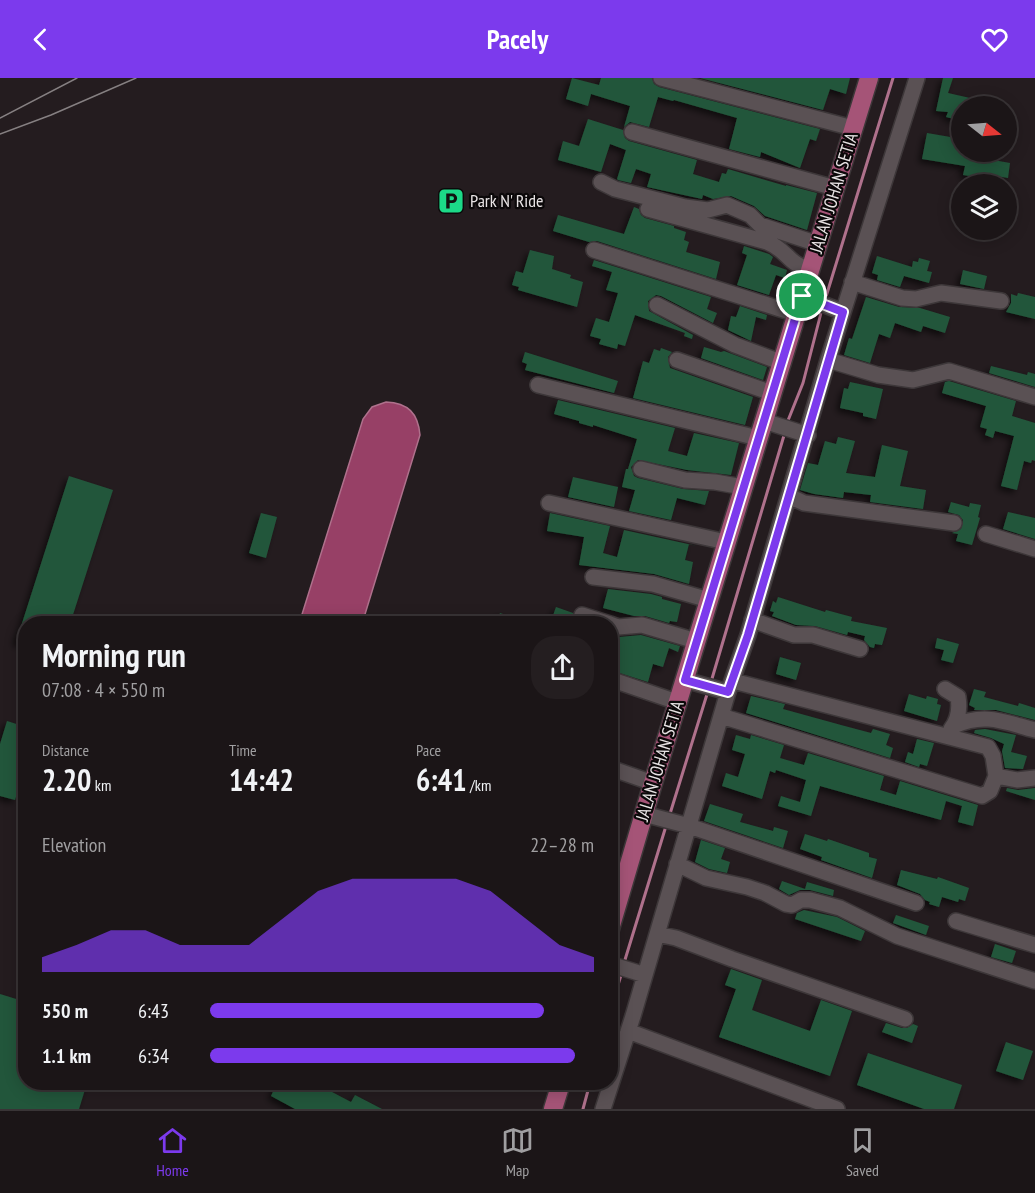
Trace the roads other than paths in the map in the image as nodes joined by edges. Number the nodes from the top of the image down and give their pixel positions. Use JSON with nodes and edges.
{"nodes":[{"id":1,"x":661,"y":78,"type":"edge"},
{"id":2,"x":869,"y":78,"type":"edge"},
{"id":3,"x":917,"y":78,"type":"edge"},
{"id":4,"x":853,"y":128,"type":"junction"},
{"id":5,"x":632,"y":132,"type":"dead end"},
{"id":6,"x":601,"y":182,"type":"dead end"},
{"id":7,"x":826,"y":186,"type":"junction"},
{"id":8,"x":648,"y":209,"type":"dead end"},
{"id":9,"x":818,"y":244,"type":"junction"},
{"id":10,"x":594,"y":250,"type":"dead end"},
{"id":11,"x":811,"y":270,"type":"junction"},
{"id":12,"x":852,"y":282,"type":"junction"},
{"id":13,"x":807,"y":298,"type":"junction"},
{"id":14,"x":1001,"y":301,"type":"dead end"},
{"id":15,"x":657,"y":305,"type":"dead end"},
{"id":16,"x":839,"y":310,"type":"junction"},
{"id":17,"x":796,"y":314,"type":"junction"},
{"id":18,"x":677,"y":360,"type":"dead end"},
{"id":19,"x":828,"y":360,"type":"junction"},
{"id":20,"x":783,"y":363,"type":"junction"},
{"id":21,"x":538,"y":385,"type":"dead end"},
{"id":22,"x":772,"y":393,"type":"junction"},
{"id":23,"x":1035,"y":397,"type":"edge"},
{"id":24,"x":766,"y":428,"type":"junction"},
{"id":25,"x":804,"y":435,"type":"junction"},
{"id":26,"x":640,"y":469,"type":"dead end"},
{"id":27,"x":743,"y":487,"type":"junction"},
{"id":28,"x":789,"y":496,"type":"junction"},
{"id":29,"x":549,"y":503,"type":"dead end"},
{"id":30,"x":954,"y":523,"type":"dead end"},
{"id":31,"x":986,"y":534,"type":"dead end"},
{"id":32,"x":719,"y":540,"type":"junction"},
{"id":33,"x":1035,"y":549,"type":"edge"},
{"id":34,"x":592,"y":577,"type":"dead end"},
{"id":35,"x":702,"y":598,"type":"junction"},
{"id":36,"x":582,"y":615,"type":"dead end"},
{"id":37,"x":585,"y":616,"type":"edge"},
{"id":38,"x":752,"y":620,"type":"junction"},
{"id":39,"x":618,"y":627,"type":"edge"},
{"id":40,"x":690,"y":639,"type":"junction"},
{"id":41,"x":860,"y":649,"type":"dead end"},
{"id":42,"x":618,"y":682,"type":"edge"},
{"id":43,"x":692,"y":682,"type":"junction"},
{"id":44,"x":727,"y":688,"type":"junction"},
{"id":45,"x":945,"y":689,"type":"dead end"},
{"id":46,"x":671,"y":700,"type":"junction"},
{"id":47,"x":721,"y":716,"type":"junction"},
{"id":48,"x":1035,"y":730,"type":"edge"},
{"id":49,"x":949,"y":731,"type":"junction"},
{"id":50,"x":618,"y":771,"type":"edge"},
{"id":51,"x":996,"y":776,"type":"junction"},
{"id":52,"x":1035,"y":778,"type":"edge"},
{"id":53,"x":653,"y":783,"type":"junction"},
{"id":54,"x":651,"y":816,"type":"junction"},
{"id":55,"x":685,"y":826,"type":"junction"},
{"id":56,"x":677,"y":864,"type":"junction"},
{"id":57,"x":916,"y":903,"type":"dead end"},
{"id":58,"x":618,"y":907,"type":"edge"},
{"id":59,"x":956,"y":921,"type":"dead end"},
{"id":60,"x":657,"y":934,"type":"junction"},
{"id":61,"x":1035,"y":945,"type":"edge"},
{"id":62,"x":618,"y":966,"type":"edge"},
{"id":63,"x":641,"y":974,"type":"junction"},
{"id":64,"x":1035,"y":981,"type":"edge"},
{"id":65,"x":905,"y":1019,"type":"dead end"},
{"id":66,"x":628,"y":1031,"type":"junction"},
{"id":67,"x":618,"y":1062,"type":"edge"},
{"id":68,"x":559,"y":1090,"type":"edge"},
{"id":69,"x":609,"y":1090,"type":"edge"},
{"id":70,"x":553,"y":1109,"type":"edge"},
{"id":71,"x":603,"y":1109,"type":"edge"},
{"id":72,"x":837,"y":1109,"type":"edge"}],
"edges":[{"from":1,"to":4,"type":"street"},
{"from":2,"to":4,"type":"main road","name":"JALAN JOHAN SETIA"},
{"from":3,"to":12,"type":"street"},
{"from":4,"to":7,"type":"main road","name":"JALAN JOHAN SETIA"},
{"from":5,"to":7,"type":"street"},
{"from":6,"to":9,"type":"street"},
{"from":7,"to":9,"type":"main road","name":"JALAN JOHAN SETIA"},
{"from":8,"to":11,"type":"street"},
{"from":9,"to":11,"type":"main road","name":"JALAN JOHAN SETIA"},
{"from":10,"to":17,"type":"street"},
{"from":11,"to":13,"type":"main road","name":"JALAN JOHAN SETIA"},
{"from":12,"to":14,"type":"street"},
{"from":12,"to":16,"type":"street"},
{"from":13,"to":16,"type":"street"},
{"from":13,"to":17,"type":"main road","name":"JALAN JOHAN SETIA"},
{"from":15,"to":20,"type":"street"},
{"from":16,"to":19,"type":"street"},
{"from":17,"to":20,"type":"main road","name":"JALAN JOHAN SETIA"},
{"from":18,"to":22,"type":"street"},
{"from":19,"to":23,"type":"street"},
{"from":19,"to":25,"type":"street"},
{"from":20,"to":22,"type":"main road","name":"JALAN JOHAN SETIA"},
{"from":21,"to":24,"type":"street"},
{"from":22,"to":24,"type":"main road","name":"JALAN JOHAN SETIA"},
{"from":24,"to":25,"type":"street"},
{"from":24,"to":27,"type":"main road","name":"JALAN JOHAN SETIA"},
{"from":25,"to":28,"type":"street"},
{"from":26,"to":27,"type":"street"},
{"from":27,"to":32,"type":"main road","name":"JALAN JOHAN SETIA"},
{"from":28,"to":30,"type":"street"},
{"from":28,"to":38,"type":"street"},
{"from":29,"to":32,"type":"street"},
{"from":31,"to":33,"type":"street"},
{"from":32,"to":35,"type":"main road","name":"JALAN JOHAN SETIA"},
{"from":34,"to":35,"type":"street"},
{"from":35,"to":40,"type":"main road","name":"JALAN JOHAN SETIA"},
{"from":36,"to":37,"type":"street"},
{"from":38,"to":41,"type":"street"},
{"from":38,"to":44,"type":"street"},
{"from":39,"to":40,"type":"street"},
{"from":40,"to":43,"type":"main road","name":"JALAN JOHAN SETIA"},
{"from":42,"to":46,"type":"street"},
{"from":43,"to":44,"type":"street"},
{"from":43,"to":46,"type":"main road","name":"JALAN JOHAN SETIA"},
{"from":44,"to":47,"type":"street"},
{"from":44,"to":49,"type":"street"},
{"from":45,"to":49,"type":"street"},
{"from":46,"to":53,"type":"main road","name":"JALAN JOHAN SETIA"},
{"from":47,"to":51,"type":"street"},
{"from":47,"to":55,"type":"street"},
{"from":48,"to":49,"type":"street"},
{"from":49,"to":51,"type":"street"},
{"from":50,"to":53,"type":"street"},
{"from":51,"to":52,"type":"street"},
{"from":53,"to":54,"type":"main road","name":"JALAN JOHAN SETIA"},
{"from":54,"to":55,"type":"street"},
{"from":54,"to":58,"type":"main road","name":"JALAN JOHAN SETIA"},
{"from":55,"to":56,"type":"street"},
{"from":55,"to":57,"type":"street"},
{"from":56,"to":60,"type":"street"},
{"from":56,"to":64,"type":"street"},
{"from":59,"to":61,"type":"street"},
{"from":60,"to":63,"type":"street"},
{"from":60,"to":65,"type":"street"},
{"from":62,"to":63,"type":"street"},
{"from":63,"to":66,"type":"street"},
{"from":66,"to":67,"type":"street"},
{"from":66,"to":72,"type":"street"},
{"from":68,"to":70,"type":"main road"},
{"from":69,"to":71,"type":"street"}]}
